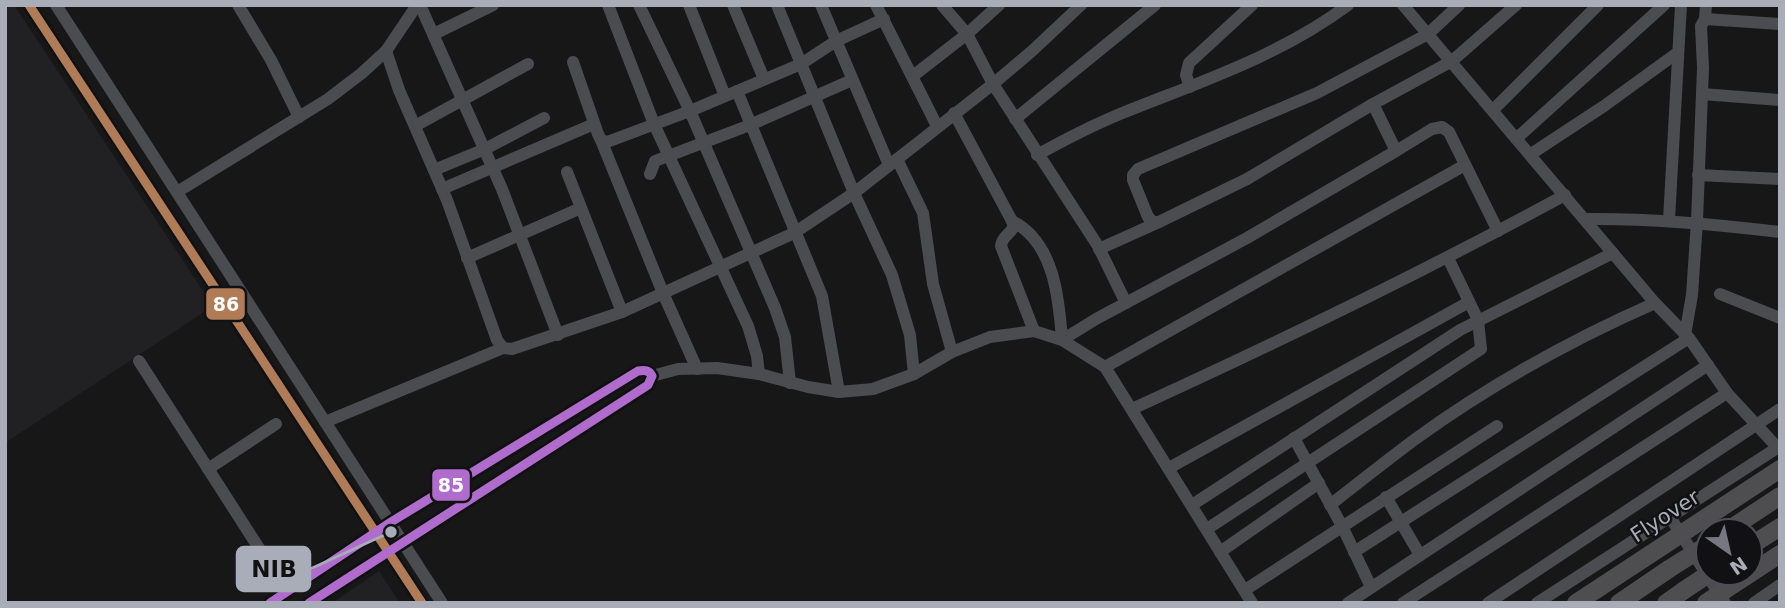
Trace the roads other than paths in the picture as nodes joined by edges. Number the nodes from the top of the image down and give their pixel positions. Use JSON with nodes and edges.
{"nodes":[{"id":1,"x":29,"y":5,"type":"edge"},
{"id":2,"x":56,"y":5,"type":"edge"},
{"id":3,"x":238,"y":5,"type":"edge"},
{"id":4,"x":419,"y":5,"type":"edge"},
{"id":5,"x":493,"y":5,"type":"edge"},
{"id":6,"x":607,"y":5,"type":"edge"},
{"id":7,"x":639,"y":5,"type":"edge"},
{"id":8,"x":689,"y":5,"type":"edge"},
{"id":9,"x":733,"y":5,"type":"edge"},
{"id":10,"x":777,"y":5,"type":"edge"},
{"id":11,"x":821,"y":5,"type":"edge"},
{"id":12,"x":876,"y":5,"type":"edge"},
{"id":13,"x":942,"y":5,"type":"edge"},
{"id":14,"x":999,"y":5,"type":"edge"},
{"id":15,"x":1082,"y":5,"type":"edge"},
{"id":16,"x":1155,"y":5,"type":"edge"},
{"id":17,"x":1252,"y":5,"type":"edge"},
{"id":18,"x":1348,"y":5,"type":"edge"},
{"id":19,"x":1404,"y":5,"type":"edge"},
{"id":20,"x":1459,"y":5,"type":"edge"},
{"id":21,"x":1516,"y":5,"type":"edge"},
{"id":22,"x":1598,"y":5,"type":"edge"},
{"id":23,"x":1664,"y":5,"type":"edge"},
{"id":24,"x":1681,"y":5,"type":"edge"},
{"id":25,"x":1705,"y":12,"type":"edge"},
{"id":26,"x":884,"y":19,"type":"junction"},
{"id":27,"x":1780,"y":24,"type":"edge"},
{"id":28,"x":434,"y":34,"type":"junction"},
{"id":29,"x":967,"y":34,"type":"junction"},
{"id":30,"x":1428,"y":34,"type":"junction"},
{"id":31,"x":836,"y":41,"type":"junction"},
{"id":32,"x":386,"y":51,"type":"junction"},
{"id":33,"x":1677,"y":53,"type":"junction"},
{"id":34,"x":1452,"y":61,"type":"junction"},
{"id":35,"x":573,"y":62,"type":"dead end"},
{"id":36,"x":528,"y":64,"type":"dead end"},
{"id":37,"x":801,"y":64,"type":"junction"},
{"id":38,"x":913,"y":76,"type":"junction"},
{"id":39,"x":764,"y":79,"type":"junction"},
{"id":40,"x":852,"y":80,"type":"junction"},
{"id":41,"x":993,"y":84,"type":"junction"},
{"id":42,"x":1190,"y":87,"type":"junction"},
{"id":43,"x":731,"y":93,"type":"junction"},
{"id":44,"x":1702,"y":94,"type":"junction"},
{"id":45,"x":815,"y":96,"type":"junction"},
{"id":46,"x":463,"y":98,"type":"junction"},
{"id":47,"x":1780,"y":100,"type":"edge"},
{"id":48,"x":1373,"y":104,"type":"junction"},
{"id":49,"x":1493,"y":110,"type":"junction"},
{"id":50,"x":690,"y":111,"type":"junction"},
{"id":51,"x":954,"y":113,"type":"junction"},
{"id":52,"x":299,"y":117,"type":"junction"},
{"id":53,"x":544,"y":118,"type":"dead end"},
{"id":54,"x":1015,"y":119,"type":"junction"},
{"id":55,"x":594,"y":124,"type":"junction"},
{"id":56,"x":654,"y":124,"type":"junction"},
{"id":57,"x":750,"y":125,"type":"junction"},
{"id":58,"x":415,"y":126,"type":"junction"},
{"id":59,"x":937,"y":126,"type":"junction"},
{"id":60,"x":1517,"y":138,"type":"junction"},
{"id":61,"x":601,"y":140,"type":"junction"},
{"id":62,"x":703,"y":142,"type":"junction"},
{"id":63,"x":485,"y":149,"type":"junction"},
{"id":64,"x":1396,"y":151,"type":"junction"},
{"id":65,"x":1531,"y":154,"type":"junction"},
{"id":66,"x":1037,"y":155,"type":"junction"},
{"id":67,"x":669,"y":156,"type":"junction"},
{"id":68,"x":893,"y":162,"type":"junction"},
{"id":69,"x":1465,"y":165,"type":"junction"},
{"id":70,"x":493,"y":168,"type":"junction"},
{"id":71,"x":434,"y":170,"type":"junction"},
{"id":72,"x":567,"y":172,"type":"dead end"},
{"id":73,"x":650,"y":174,"type":"dead end"},
{"id":74,"x":1698,"y":175,"type":"junction"},
{"id":75,"x":1780,"y":179,"type":"edge"},
{"id":76,"x":442,"y":190,"type":"junction"},
{"id":77,"x":177,"y":192,"type":"junction"},
{"id":78,"x":854,"y":192,"type":"junction"},
{"id":79,"x":1565,"y":195,"type":"junction"},
{"id":80,"x":581,"y":208,"type":"junction"},
{"id":81,"x":1584,"y":219,"type":"junction"},
{"id":82,"x":1669,"y":220,"type":"junction"},
{"id":83,"x":1012,"y":221,"type":"junction"},
{"id":84,"x":1159,"y":222,"type":"junction"},
{"id":85,"x":1697,"y":222,"type":"junction"},
{"id":86,"x":1499,"y":231,"type":"junction"},
{"id":87,"x":1780,"y":232,"type":"edge"},
{"id":88,"x":794,"y":233,"type":"junction"},
{"id":89,"x":520,"y":235,"type":"junction"},
{"id":90,"x":1099,"y":249,"type":"junction"},
{"id":91,"x":1613,"y":253,"type":"junction"},
{"id":92,"x":751,"y":254,"type":"junction"},
{"id":93,"x":467,"y":258,"type":"junction"},
{"id":94,"x":1448,"y":258,"type":"junction"},
{"id":95,"x":722,"y":267,"type":"junction"},
{"id":96,"x":663,"y":293,"type":"junction"},
{"id":97,"x":1720,"y":294,"type":"dead end"},
{"id":98,"x":1469,"y":302,"type":"junction"},
{"id":99,"x":1126,"y":303,"type":"junction"},
{"id":100,"x":1655,"y":303,"type":"junction"},
{"id":101,"x":622,"y":312,"type":"junction"},
{"id":102,"x":1780,"y":318,"type":"edge"},
{"id":103,"x":1478,"y":320,"type":"junction"},
{"id":104,"x":1034,"y":331,"type":"junction"},
{"id":105,"x":558,"y":335,"type":"junction"},
{"id":106,"x":1687,"y":336,"type":"junction"},
{"id":107,"x":1062,"y":340,"type":"junction"},
{"id":108,"x":503,"y":348,"type":"junction"},
{"id":109,"x":952,"y":352,"type":"junction"},
{"id":110,"x":139,"y":361,"type":"dead end"},
{"id":111,"x":1708,"y":365,"type":"junction"},
{"id":112,"x":1105,"y":367,"type":"junction"},
{"id":113,"x":697,"y":369,"type":"junction"},
{"id":114,"x":759,"y":374,"type":"junction"},
{"id":115,"x":914,"y":374,"type":"junction"},
{"id":116,"x":652,"y":376,"type":"junction"},
{"id":117,"x":790,"y":383,"type":"junction"},
{"id":118,"x":839,"y":391,"type":"junction"},
{"id":119,"x":1727,"y":393,"type":"junction"},
{"id":120,"x":1132,"y":409,"type":"junction"},
{"id":121,"x":1780,"y":409,"type":"edge"},
{"id":122,"x":326,"y":422,"type":"junction"},
{"id":123,"x":276,"y":424,"type":"dead end"},
{"id":124,"x":1754,"y":424,"type":"junction"},
{"id":125,"x":1497,"y":426,"type":"dead end"},
{"id":126,"x":1294,"y":438,"type":"junction"},
{"id":127,"x":1778,"y":447,"type":"edge"},
{"id":128,"x":1308,"y":463,"type":"junction"},
{"id":129,"x":1169,"y":468,"type":"junction"},
{"id":130,"x":208,"y":469,"type":"junction"},
{"id":131,"x":1780,"y":469,"type":"edge"},
{"id":132,"x":1319,"y":483,"type":"junction"},
{"id":133,"x":1780,"y":496,"type":"edge"},
{"id":134,"x":1386,"y":497,"type":"junction"},
{"id":135,"x":1192,"y":505,"type":"junction"},
{"id":136,"x":1330,"y":505,"type":"junction"},
{"id":137,"x":1670,"y":517,"type":"junction"},
{"id":138,"x":1748,"y":517,"type":"edge"},
{"id":139,"x":391,"y":522,"type":"junction"},
{"id":140,"x":1401,"y":522,"type":"junction"},
{"id":141,"x":1342,"y":526,"type":"junction"},
{"id":142,"x":1780,"y":527,"type":"edge"},
{"id":143,"x":1207,"y":529,"type":"junction"},
{"id":144,"x":376,"y":533,"type":"junction"},
{"id":145,"x":1764,"y":537,"type":"edge"},
{"id":146,"x":403,"y":542,"type":"junction"},
{"id":147,"x":388,"y":551,"type":"junction"},
{"id":148,"x":1220,"y":552,"type":"junction"},
{"id":149,"x":1354,"y":552,"type":"junction"},
{"id":150,"x":1694,"y":553,"type":"edge"},
{"id":151,"x":1780,"y":554,"type":"edge"},
{"id":152,"x":1420,"y":555,"type":"junction"},
{"id":153,"x":271,"y":567,"type":"dead end"},
{"id":154,"x":1694,"y":584,"type":"edge"},
{"id":155,"x":1780,"y":585,"type":"edge"},
{"id":156,"x":1371,"y":587,"type":"junction"},
{"id":157,"x":1245,"y":590,"type":"junction"},
{"id":158,"x":1725,"y":597,"type":"edge"},
{"id":159,"x":270,"y":603,"type":"edge"},
{"id":160,"x":309,"y":603,"type":"edge"},
{"id":161,"x":422,"y":603,"type":"edge"},
{"id":162,"x":443,"y":603,"type":"edge"},
{"id":163,"x":1252,"y":603,"type":"edge"},
{"id":164,"x":1348,"y":603,"type":"edge"},
{"id":165,"x":1403,"y":603,"type":"edge"},
{"id":166,"x":1488,"y":603,"type":"edge"},
{"id":167,"x":1536,"y":603,"type":"edge"},
{"id":168,"x":1576,"y":603,"type":"edge"},
{"id":169,"x":1619,"y":603,"type":"edge"},
{"id":170,"x":1666,"y":603,"type":"edge"},
{"id":171,"x":1706,"y":603,"type":"edge"},
{"id":172,"x":1754,"y":603,"type":"edge"}],
"edges":[{"from":1,"to":144,"type":"street"},
{"from":2,"to":77,"type":"street"},
{"from":3,"to":52,"type":"street"},
{"from":4,"to":28,"type":"street"},
{"from":4,"to":32,"type":"street"},
{"from":5,"to":28,"type":"street"},
{"from":6,"to":56,"type":"street"},
{"from":7,"to":50,"type":"street"},
{"from":8,"to":43,"type":"street"},
{"from":9,"to":39,"type":"street"},
{"from":10,"to":37,"type":"street"},
{"from":11,"to":31,"type":"street"},
{"from":12,"to":26,"type":"street"},
{"from":13,"to":29,"type":"street"},
{"from":14,"to":29,"type":"street"},
{"from":15,"to":41,"type":"street"},
{"from":16,"to":54,"type":"street"},
{"from":17,"to":42,"type":"street"},
{"from":18,"to":42,"type":"street"},
{"from":19,"to":30,"type":"street"},
{"from":20,"to":30,"type":"street"},
{"from":21,"to":34,"type":"street"},
{"from":22,"to":49,"type":"street"},
{"from":23,"to":60,"type":"street"},
{"from":24,"to":33,"type":"street"},
{"from":25,"to":27,"type":"street"},
{"from":25,"to":44,"type":"street"},
{"from":26,"to":31,"type":"street"},
{"from":26,"to":38,"type":"street"},
{"from":28,"to":46,"type":"street"},
{"from":29,"to":38,"type":"street"},
{"from":29,"to":41,"type":"street"},
{"from":30,"to":34,"type":"street"},
{"from":30,"to":84,"type":"street"},
{"from":31,"to":37,"type":"street"},
{"from":31,"to":40,"type":"street"},
{"from":32,"to":52,"type":"street"},
{"from":32,"to":58,"type":"street"},
{"from":33,"to":65,"type":"street"},
{"from":33,"to":82,"type":"street"},
{"from":34,"to":48,"type":"street"},
{"from":34,"to":49,"type":"street"},
{"from":35,"to":55,"type":"street"},
{"from":36,"to":46,"type":"street"},
{"from":37,"to":39,"type":"street"},
{"from":37,"to":45,"type":"street"},
{"from":38,"to":59,"type":"street"},
{"from":39,"to":43,"type":"street"},
{"from":40,"to":45,"type":"street"},
{"from":40,"to":68,"type":"street"},
{"from":41,"to":51,"type":"street"},
{"from":41,"to":54,"type":"street"},
{"from":42,"to":66,"type":"street"},
{"from":43,"to":50,"type":"street"},
{"from":43,"to":57,"type":"street"},
{"from":44,"to":47,"type":"street"},
{"from":44,"to":74,"type":"street"},
{"from":45,"to":57,"type":"street"},
{"from":45,"to":78,"type":"street"},
{"from":46,"to":58,"type":"street"},
{"from":46,"to":63,"type":"street"},
{"from":48,"to":64,"type":"street"},
{"from":48,"to":84,"type":"street"},
{"from":49,"to":60,"type":"street"},
{"from":50,"to":56,"type":"street"},
{"from":50,"to":62,"type":"street"},
{"from":51,"to":59,"type":"street"},
{"from":51,"to":83,"type":"street"},
{"from":52,"to":77,"type":"street"},
{"from":53,"to":63,"type":"street"},
{"from":54,"to":66,"type":"street"},
{"from":55,"to":61,"type":"street"},
{"from":55,"to":70,"type":"street"},
{"from":56,"to":61,"type":"street"},
{"from":56,"to":67,"type":"street"},
{"from":57,"to":62,"type":"street"},
{"from":57,"to":88,"type":"street"},
{"from":58,"to":71,"type":"street"},
{"from":59,"to":68,"type":"street"},
{"from":60,"to":65,"type":"street"},
{"from":61,"to":96,"type":"street"},
{"from":62,"to":67,"type":"street"},
{"from":62,"to":92,"type":"street"},
{"from":63,"to":70,"type":"street"},
{"from":63,"to":71,"type":"street"},
{"from":64,"to":69,"type":"street"},
{"from":64,"to":99,"type":"street"},
{"from":65,"to":79,"type":"street"},
{"from":66,"to":90,"type":"street"},
{"from":67,"to":73,"type":"street"},
{"from":67,"to":95,"type":"street"},
{"from":68,"to":78,"type":"street"},
{"from":68,"to":109,"type":"street"},
{"from":69,"to":86,"type":"street"},
{"from":69,"to":112,"type":"street"},
{"from":70,"to":76,"type":"street"},
{"from":70,"to":89,"type":"street"},
{"from":71,"to":76,"type":"street"},
{"from":72,"to":80,"type":"street"},
{"from":74,"to":75,"type":"street"},
{"from":74,"to":85,"type":"street"},
{"from":76,"to":93,"type":"street"},
{"from":77,"to":122,"type":"street"},
{"from":78,"to":88,"type":"street"},
{"from":78,"to":115,"type":"street"},
{"from":79,"to":81,"type":"street"},
{"from":79,"to":86,"type":"street"},
{"from":80,"to":89,"type":"street"},
{"from":80,"to":101,"type":"street"},
{"from":81,"to":82,"type":"street"},
{"from":81,"to":91,"type":"street"},
{"from":82,"to":85,"type":"street"},
{"from":83,"to":104,"type":"street"},
{"from":83,"to":107,"type":"street"},
{"from":84,"to":90,"type":"street"},
{"from":85,"to":87,"type":"street"},
{"from":85,"to":106,"type":"street"},
{"from":86,"to":94,"type":"street"},
{"from":88,"to":92,"type":"street"},
{"from":88,"to":118,"type":"street"},
{"from":89,"to":93,"type":"street"},
{"from":89,"to":105,"type":"street"},
{"from":90,"to":99,"type":"street"},
{"from":91,"to":100,"type":"street"},
{"from":91,"to":103,"type":"street"},
{"from":92,"to":95,"type":"street"},
{"from":92,"to":117,"type":"street"},
{"from":93,"to":108,"type":"street"},
{"from":94,"to":98,"type":"street"},
{"from":94,"to":120,"type":"street"},
{"from":95,"to":96,"type":"street"},
{"from":95,"to":114,"type":"street"},
{"from":96,"to":101,"type":"street"},
{"from":96,"to":113,"type":"street"},
{"from":97,"to":102,"type":"street"},
{"from":98,"to":103,"type":"street"},
{"from":98,"to":129,"type":"street"},
{"from":99,"to":107,"type":"street"},
{"from":100,"to":106,"type":"street"},
{"from":100,"to":136,"type":"street"},
{"from":101,"to":105,"type":"street"},
{"from":103,"to":126,"type":"street"},
{"from":103,"to":128,"type":"street"},
{"from":104,"to":107,"type":"street"},
{"from":104,"to":109,"type":"street"},
{"from":105,"to":108,"type":"street"},
{"from":106,"to":111,"type":"street"},
{"from":106,"to":140,"type":"street"},
{"from":107,"to":112,"type":"street"},
{"from":108,"to":122,"type":"street"},
{"from":109,"to":115,"type":"street"},
{"from":110,"to":130,"type":"street"},
{"from":111,"to":119,"type":"street"},
{"from":111,"to":152,"type":"street"},
{"from":112,"to":120,"type":"street"},
{"from":113,"to":114,"type":"street"},
{"from":113,"to":116,"type":"street"},
{"from":114,"to":117,"type":"street"},
{"from":115,"to":118,"type":"street"},
{"from":116,"to":139,"type":"street"},
{"from":116,"to":146,"type":"street"},
{"from":117,"to":118,"type":"street"},
{"from":119,"to":124,"type":"street"},
{"from":119,"to":165,"type":"street"},
{"from":120,"to":129,"type":"street"},
{"from":121,"to":124,"type":"street"},
{"from":122,"to":139,"type":"street"},
{"from":123,"to":130,"type":"street"},
{"from":124,"to":127,"type":"street"},
{"from":124,"to":166,"type":"street"},
{"from":125,"to":134,"type":"street"},
{"from":126,"to":128,"type":"street"},
{"from":126,"to":135,"type":"street"},
{"from":127,"to":137,"type":"street"},
{"from":128,"to":132,"type":"street"},
{"from":128,"to":143,"type":"street"},
{"from":129,"to":135,"type":"street"},
{"from":130,"to":153,"type":"street"},
{"from":131,"to":168,"type":"highway","name":"Flyover","bridge":true},
{"from":132,"to":136,"type":"street"},
{"from":132,"to":148,"type":"street"},
{"from":133,"to":138,"type":"highway"},
{"from":134,"to":140,"type":"street"},
{"from":134,"to":141,"type":"street"},
{"from":135,"to":143,"type":"street"},
{"from":136,"to":141,"type":"street"},
{"from":137,"to":158,"type":"street"},
{"from":137,"to":167,"type":"street"},
{"from":139,"to":144,"type":"street"},
{"from":139,"to":146,"type":"street"},
{"from":140,"to":149,"type":"street"},
{"from":140,"to":152,"type":"street"},
{"from":141,"to":149,"type":"street"},
{"from":141,"to":157,"type":"street"},
{"from":142,"to":145,"type":"highway"},
{"from":143,"to":148,"type":"street"},
{"from":144,"to":147,"type":"street"},
{"from":144,"to":159,"type":"street"},
{"from":146,"to":147,"type":"street"},
{"from":146,"to":162,"type":"street"},
{"from":147,"to":160,"type":"street"},
{"from":147,"to":161,"type":"street"},
{"from":148,"to":157,"type":"street"},
{"from":149,"to":156,"type":"street"},
{"from":150,"to":169,"type":"highway","bridge":true},
{"from":151,"to":158,"type":"highway"},
{"from":152,"to":156,"type":"street"},
{"from":154,"to":170,"type":"highway","bridge":true},
{"from":155,"to":172,"type":"street"},
{"from":156,"to":164,"type":"street"},
{"from":157,"to":163,"type":"street"},
{"from":158,"to":171,"type":"highway","bridge":true}]}
